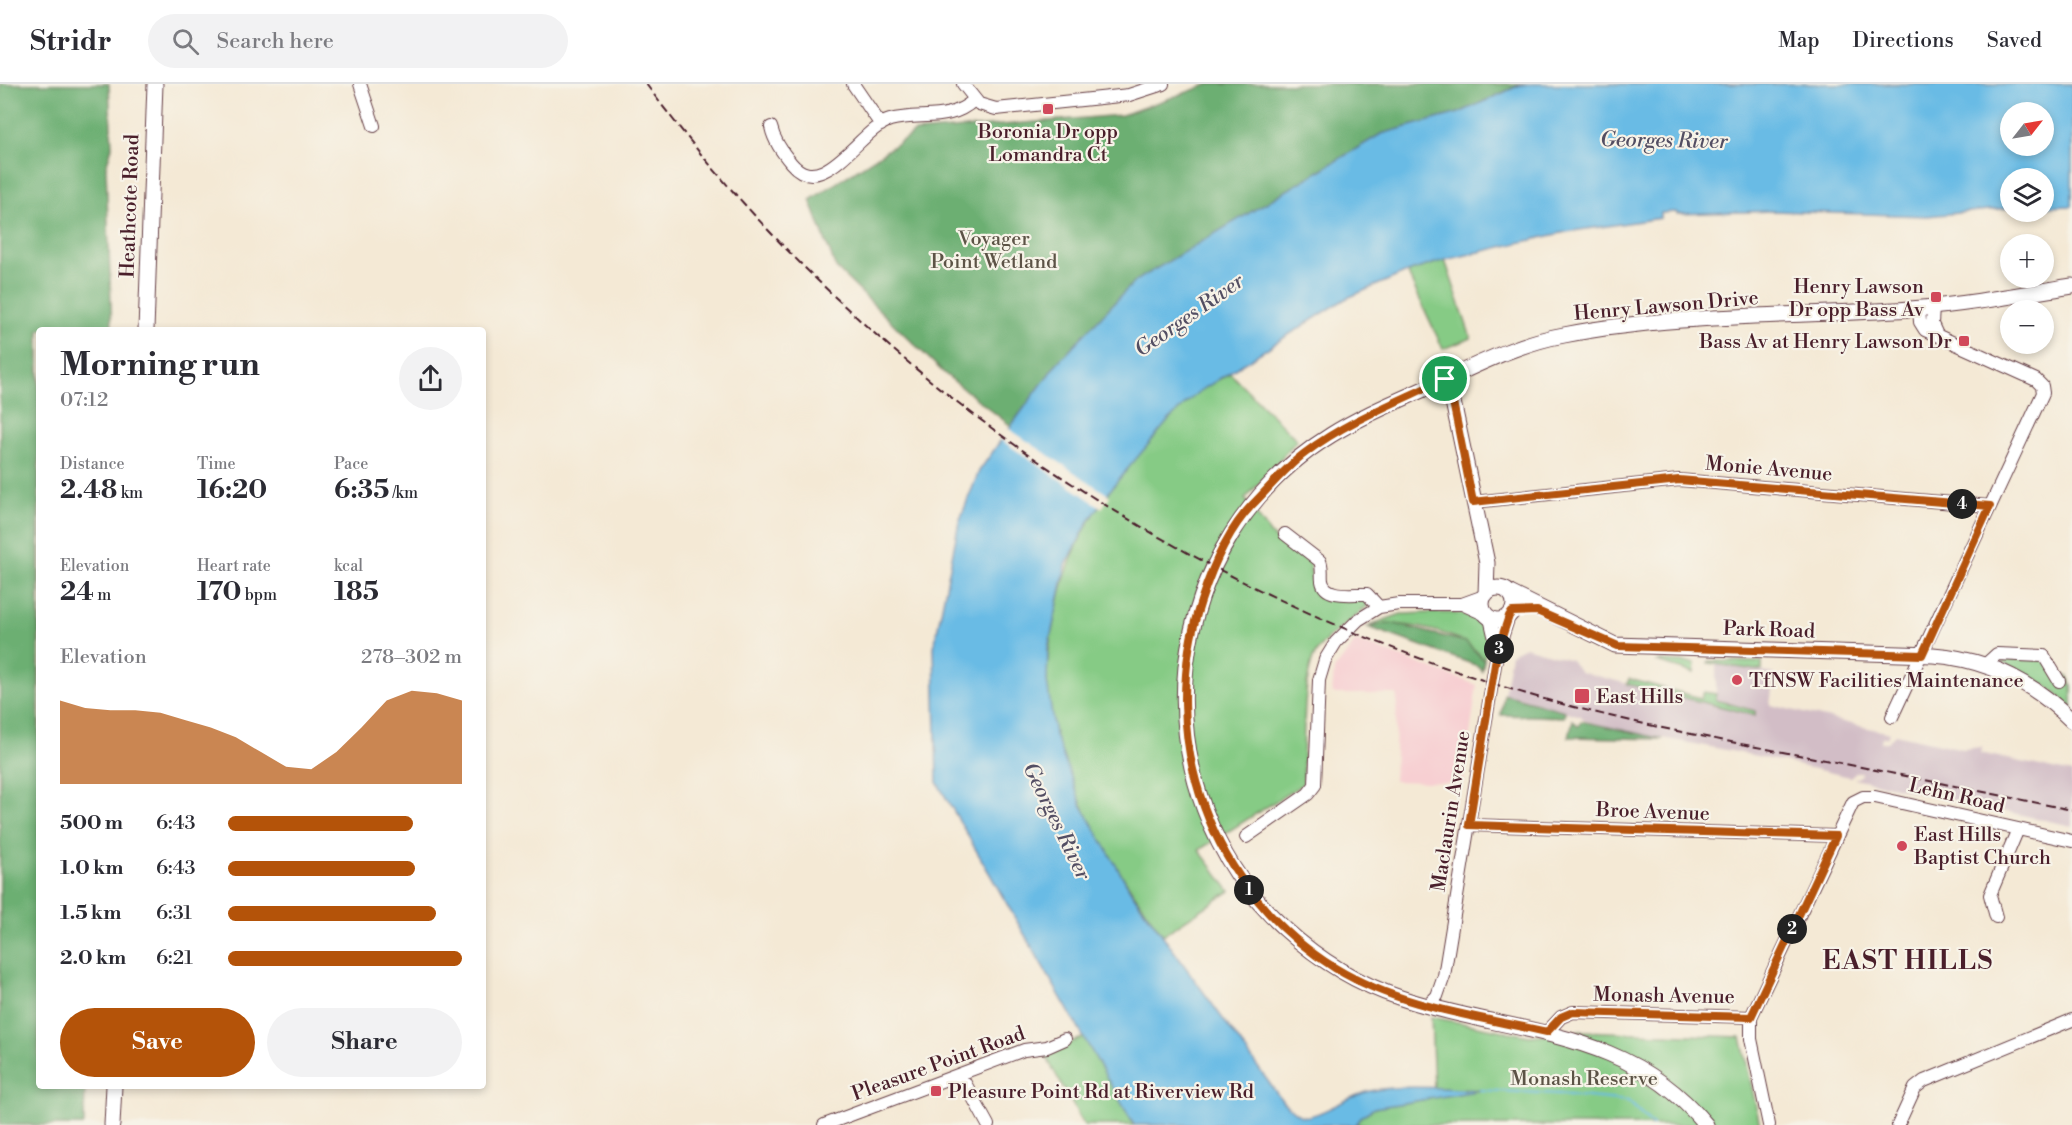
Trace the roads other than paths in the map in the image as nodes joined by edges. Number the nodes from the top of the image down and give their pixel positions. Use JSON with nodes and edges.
{"nodes":[{"id":1,"x":155,"y":84,"type":"edge"},
{"id":2,"x":360,"y":84,"type":"edge"},
{"id":3,"x":854,"y":84,"type":"edge"},
{"id":4,"x":963,"y":84,"type":"edge"},
{"id":5,"x":1163,"y":84,"type":"edge"},
{"id":6,"x":974,"y":100,"type":"junction"},
{"id":7,"x":881,"y":125,"type":"junction"},
{"id":8,"x":374,"y":126,"type":"dead end"},
{"id":9,"x":771,"y":127,"type":"dead end"},
{"id":10,"x":2072,"y":286,"type":"edge"},
{"id":11,"x":1926,"y":307,"type":"junction"},
{"id":12,"x":146,"y":327,"type":"edge"},
{"id":13,"x":1445,"y":379,"type":"junction"},
{"id":14,"x":1473,"y":502,"type":"junction"},
{"id":15,"x":1990,"y":506,"type":"junction"},
{"id":16,"x":1285,"y":534,"type":"dead end"},
{"id":17,"x":1487,"y":563,"type":"junction"},
{"id":18,"x":1506,"y":591,"type":"junction"},
{"id":19,"x":1485,"y":595,"type":"junction"},
{"id":20,"x":1462,"y":604,"type":"junction"},
{"id":21,"x":1379,"y":607,"type":"junction"},
{"id":22,"x":1511,"y":614,"type":"junction"},
{"id":23,"x":1488,"y":617,"type":"junction"},
{"id":24,"x":1557,"y":618,"type":"junction"},
{"id":25,"x":1497,"y":652,"type":"junction"},
{"id":26,"x":1922,"y":655,"type":"junction"},
{"id":27,"x":1985,"y":665,"type":"junction"},
{"id":28,"x":2059,"y":681,"type":"dead end"},
{"id":29,"x":1892,"y":717,"type":"dead end"},
{"id":30,"x":2072,"y":721,"type":"edge"},
{"id":31,"x":1469,"y":825,"type":"junction"},
{"id":32,"x":2018,"y":829,"type":"junction"},
{"id":33,"x":1836,"y":836,"type":"junction"},
{"id":34,"x":1246,"y":837,"type":"dead end"},
{"id":35,"x":2072,"y":841,"type":"edge"},
{"id":36,"x":1996,"y":917,"type":"dead end"},
{"id":37,"x":1444,"y":976,"type":"junction"},
{"id":38,"x":1427,"y":1006,"type":"junction"},
{"id":39,"x":1449,"y":1011,"type":"junction"},
{"id":40,"x":1751,"y":1017,"type":"junction"},
{"id":41,"x":2072,"y":1020,"type":"edge"},
{"id":42,"x":1547,"y":1032,"type":"junction"},
{"id":43,"x":1065,"y":1039,"type":"dead end"},
{"id":44,"x":960,"y":1074,"type":"junction"},
{"id":45,"x":114,"y":1089,"type":"edge"},
{"id":46,"x":112,"y":1125,"type":"edge"},
{"id":47,"x":824,"y":1125,"type":"edge"},
{"id":48,"x":988,"y":1125,"type":"edge"},
{"id":49,"x":1706,"y":1125,"type":"edge"},
{"id":50,"x":1769,"y":1125,"type":"edge"},
{"id":51,"x":1898,"y":1125,"type":"edge"}],
"edges":[{"from":1,"to":12,"type":"main road","name":"Heathcote Road"},
{"from":2,"to":8,"type":"street"},
{"from":3,"to":7,"type":"street"},
{"from":4,"to":6,"type":"street"},
{"from":5,"to":6,"type":"street"},
{"from":6,"to":7,"type":"street"},
{"from":7,"to":9,"type":"street"},
{"from":10,"to":11,"type":"main road","name":"Henry Lawson Drive"},
{"from":11,"to":13,"type":"main road","name":"Henry Lawson Drive"},
{"from":11,"to":15,"type":"street"},
{"from":13,"to":14,"type":"main road"},
{"from":13,"to":38,"type":"main road","name":"Henry Lawson Drive"},
{"from":14,"to":15,"type":"street","name":"Monie Avenue"},
{"from":14,"to":17,"type":"main road"},
{"from":15,"to":26,"type":"street"},
{"from":16,"to":21,"type":"street"},
{"from":17,"to":18,"type":"main road"},
{"from":17,"to":19,"type":"main road"},
{"from":18,"to":19,"type":"main road"},
{"from":18,"to":22,"type":"main road"},
{"from":18,"to":24,"type":"main road","name":"Park Road"},
{"from":19,"to":20,"type":"street"},
{"from":19,"to":23,"type":"main road"},
{"from":20,"to":21,"type":"street"},
{"from":20,"to":23,"type":"street"},
{"from":21,"to":34,"type":"street"},
{"from":22,"to":23,"type":"main road"},
{"from":22,"to":24,"type":"main road","name":"Park Road"},
{"from":22,"to":25,"type":"street","name":"Maclaurin Avenue"},
{"from":23,"to":25,"type":"street","name":"Maclaurin Avenue"},
{"from":24,"to":26,"type":"main road","name":"Park Road"},
{"from":25,"to":31,"type":"street","name":"Maclaurin Avenue"},
{"from":26,"to":27,"type":"main road","name":"Park Road"},
{"from":26,"to":29,"type":"street"},
{"from":27,"to":28,"type":"street"},
{"from":27,"to":30,"type":"main road","name":"Park Road"},
{"from":31,"to":33,"type":"street","name":"Broe Avenue"},
{"from":31,"to":37,"type":"street","name":"Maclaurin Avenue"},
{"from":32,"to":33,"type":"street","name":"Lehn Road"},
{"from":32,"to":35,"type":"street","name":"Lehn Road"},
{"from":32,"to":36,"type":"street"},
{"from":33,"to":40,"type":"street"},
{"from":37,"to":38,"type":"street","name":"Maclaurin Avenue"},
{"from":37,"to":39,"type":"street","name":"Maclaurin Avenue"},
{"from":38,"to":39,"type":"main road","name":"Henry Lawson Drive"},
{"from":39,"to":42,"type":"main road","name":"Henry Lawson Drive"},
{"from":40,"to":42,"type":"street","name":"Monash Avenue"},
{"from":40,"to":50,"type":"street"},
{"from":41,"to":51,"type":"street"},
{"from":42,"to":49,"type":"main road","name":"Henry Lawson Drive"},
{"from":43,"to":44,"type":"street","name":"Pleasure Point Road"},
{"from":44,"to":47,"type":"street","name":"Pleasure Point Road"},
{"from":44,"to":48,"type":"street"},
{"from":45,"to":46,"type":"main road"}]}
